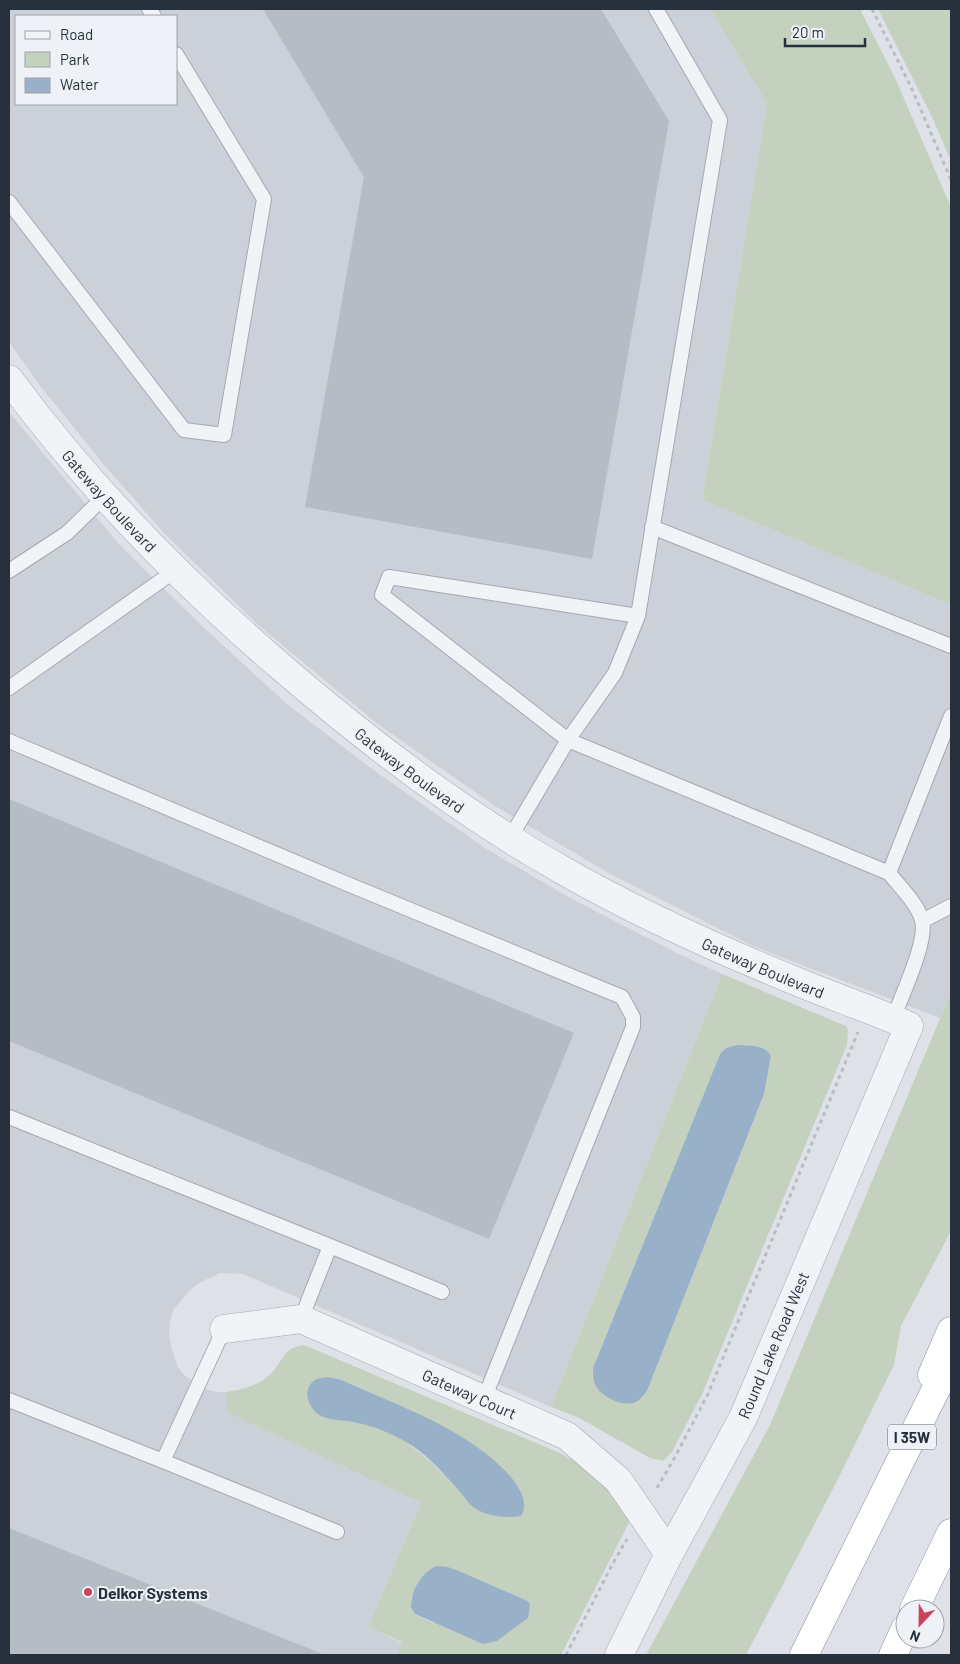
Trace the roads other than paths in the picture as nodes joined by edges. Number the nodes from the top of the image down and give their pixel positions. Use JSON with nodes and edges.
{"nodes":[{"id":1,"x":656,"y":9,"type":"edge"},
{"id":2,"x":178,"y":57,"type":"edge"},
{"id":3,"x":9,"y":202,"type":"edge"},
{"id":4,"x":9,"y":379,"type":"edge"},
{"id":5,"x":104,"y":497,"type":"junction"},
{"id":6,"x":652,"y":527,"type":"junction"},
{"id":7,"x":176,"y":570,"type":"junction"},
{"id":8,"x":9,"y":571,"type":"edge"},
{"id":9,"x":638,"y":616,"type":"junction"},
{"id":10,"x":951,"y":646,"type":"edge"},
{"id":11,"x":9,"y":688,"type":"edge"},
{"id":12,"x":951,"y":716,"type":"edge"},
{"id":13,"x":568,"y":740,"type":"junction"},
{"id":14,"x":9,"y":741,"type":"edge"},
{"id":15,"x":510,"y":838,"type":"junction"},
{"id":16,"x":889,"y":873,"type":"junction"},
{"id":17,"x":951,"y":906,"type":"edge"},
{"id":18,"x":922,"y":921,"type":"junction"},
{"id":19,"x":890,"y":1018,"type":"junction"},
{"id":20,"x":9,"y":1117,"type":"edge"},
{"id":21,"x":330,"y":1246,"type":"junction"},
{"id":22,"x":442,"y":1292,"type":"dead end"},
{"id":23,"x":302,"y":1319,"type":"junction"},
{"id":24,"x":224,"y":1329,"type":"joint"},
{"id":25,"x":951,"y":1331,"type":"edge"},
{"id":26,"x":951,"y":1359,"type":"edge"},
{"id":27,"x":484,"y":1399,"type":"junction"},
{"id":28,"x":9,"y":1400,"type":"edge"},
{"id":29,"x":163,"y":1461,"type":"junction"},
{"id":30,"x":874,"y":1515,"type":"junction"},
{"id":31,"x":338,"y":1532,"type":"dead end"},
{"id":32,"x":951,"y":1534,"type":"edge"},
{"id":33,"x":669,"y":1554,"type":"junction"},
{"id":34,"x":919,"y":1599,"type":"edge"},
{"id":35,"x":619,"y":1655,"type":"edge"},
{"id":36,"x":804,"y":1655,"type":"edge"}],
"edges":[{"from":1,"to":6,"type":"lane"},
{"from":2,"to":3,"type":"lane"},
{"from":4,"to":5,"type":"street","name":"Gateway Boulevard"},
{"from":5,"to":7,"type":"street","name":"Gateway Boulevard"},
{"from":5,"to":8,"type":"lane"},
{"from":6,"to":9,"type":"lane"},
{"from":6,"to":10,"type":"lane"},
{"from":7,"to":11,"type":"lane"},
{"from":7,"to":15,"type":"street","name":"Gateway Boulevard"},
{"from":9,"to":13,"type":"lane"},
{"from":9,"to":13,"type":"lane"},
{"from":12,"to":16,"type":"lane"},
{"from":13,"to":15,"type":"lane"},
{"from":13,"to":16,"type":"lane"},
{"from":14,"to":27,"type":"lane"},
{"from":15,"to":19,"type":"street","name":"Gateway Boulevard"},
{"from":16,"to":18,"type":"lane"},
{"from":17,"to":18,"type":"lane"},
{"from":18,"to":19,"type":"lane"},
{"from":19,"to":33,"type":"street","name":"Round Lake Road West"},
{"from":20,"to":21,"type":"lane"},
{"from":21,"to":22,"type":"lane"},
{"from":21,"to":23,"type":"lane"},
{"from":23,"to":24,"type":"street"},
{"from":23,"to":27,"type":"street","name":"Gateway Court"},
{"from":24,"to":29,"type":"lane"},
{"from":25,"to":30,"type":"highway"},
{"from":26,"to":30,"type":"highway","number":"I 35W"},
{"from":27,"to":33,"type":"street","name":"Gateway Court"},
{"from":28,"to":29,"type":"lane"},
{"from":29,"to":31,"type":"lane"},
{"from":30,"to":36,"type":"highway","number":"I 35W"},
{"from":32,"to":34,"type":"highway"},
{"from":33,"to":35,"type":"street","name":"Round Lake Road West"}]}
